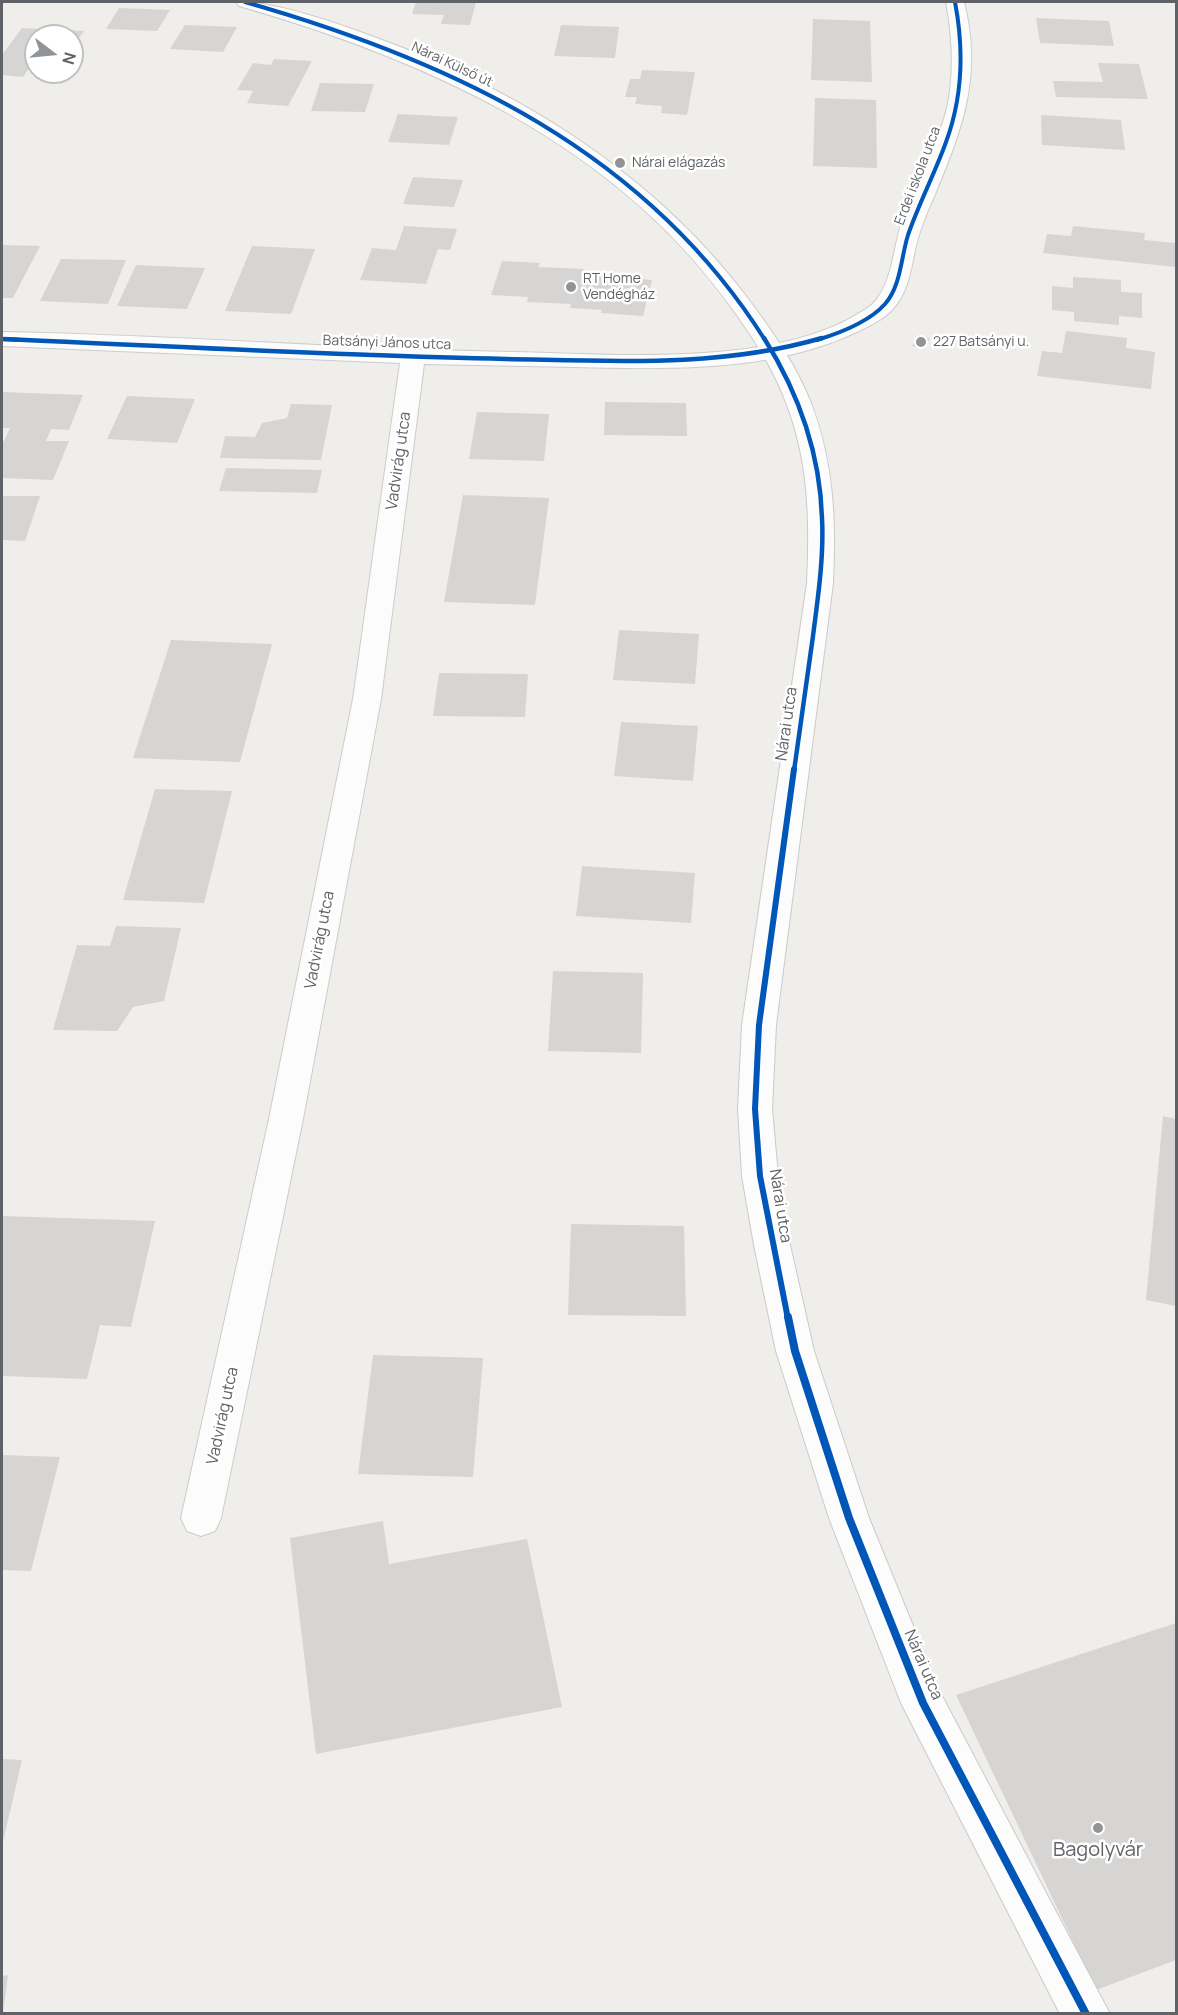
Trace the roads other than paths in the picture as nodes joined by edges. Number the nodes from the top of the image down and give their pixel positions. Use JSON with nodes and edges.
{"nodes":[{"id":1,"x":245,"y":2,"type":"edge"},
{"id":2,"x":955,"y":2,"type":"edge"},
{"id":3,"x":2,"y":339,"type":"edge"},
{"id":4,"x":772,"y":350,"type":"junction"},
{"id":5,"x":413,"y":357,"type":"junction"},
{"id":6,"x":201,"y":1518,"type":"dead end"},
{"id":7,"x":1086,"y":2013,"type":"edge"}],
"edges":[{"from":1,"to":4,"type":"street","name":"Nárai Külső út"},
{"from":2,"to":4,"type":"street","name":"Erdei iskola utca"},
{"from":3,"to":5,"type":"street","name":"Batsányi János utca"},
{"from":4,"to":5,"type":"street","name":"Batsányi János utca"},
{"from":4,"to":7,"type":"street","name":"Nárai utca"},
{"from":5,"to":6,"type":"street","name":"Vadvirág utca"}]}
